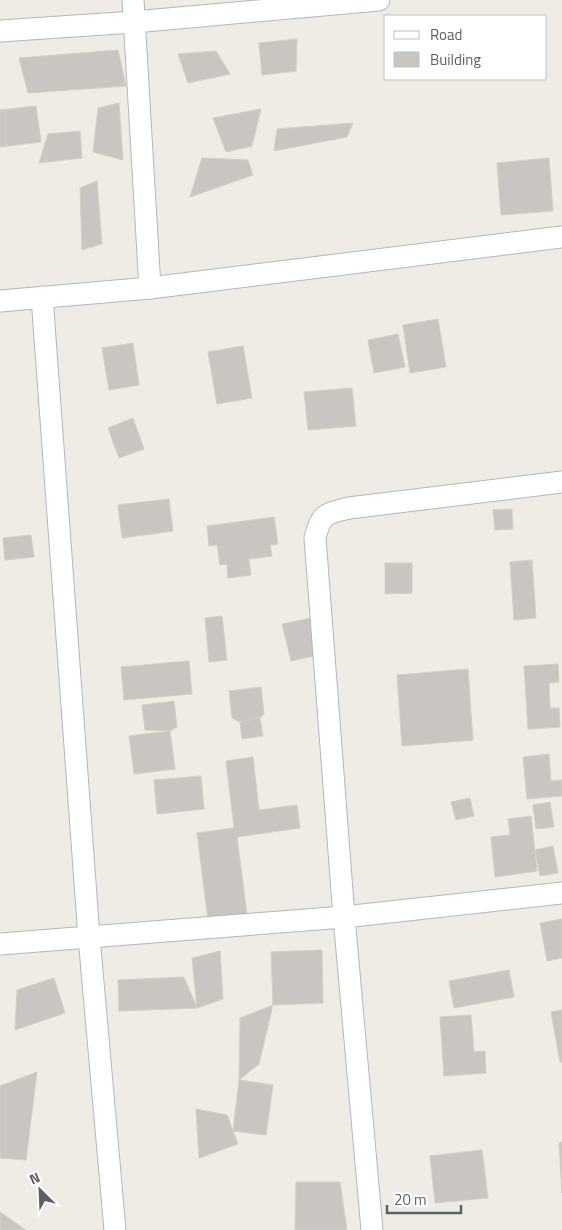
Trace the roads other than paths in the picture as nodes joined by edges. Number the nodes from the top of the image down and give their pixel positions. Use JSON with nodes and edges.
{"nodes":[{"id":1,"x":133,"y":0,"type":"edge"},
{"id":2,"x":379,"y":0,"type":"edge"},
{"id":3,"x":134,"y":22,"type":"junction"},
{"id":4,"x":0,"y":32,"type":"edge"},
{"id":5,"x":562,"y":237,"type":"edge"},
{"id":6,"x":150,"y":288,"type":"junction"},
{"id":7,"x":42,"y":297,"type":"junction"},
{"id":8,"x":0,"y":301,"type":"edge"},
{"id":9,"x":562,"y":482,"type":"edge"},
{"id":10,"x":562,"y":893,"type":"edge"},
{"id":11,"x":344,"y":917,"type":"junction"},
{"id":12,"x":89,"y":937,"type":"junction"},
{"id":13,"x":0,"y":944,"type":"edge"},
{"id":14,"x":116,"y":1230,"type":"edge"},
{"id":15,"x":372,"y":1230,"type":"edge"}],
"edges":[{"from":1,"to":3,"type":"street"},
{"from":2,"to":3,"type":"street"},
{"from":3,"to":4,"type":"street"},
{"from":3,"to":6,"type":"street"},
{"from":5,"to":6,"type":"street"},
{"from":6,"to":7,"type":"street"},
{"from":7,"to":8,"type":"street"},
{"from":7,"to":12,"type":"street"},
{"from":9,"to":11,"type":"street"},
{"from":10,"to":11,"type":"street"},
{"from":11,"to":12,"type":"street"},
{"from":11,"to":15,"type":"street"},
{"from":12,"to":13,"type":"street"},
{"from":12,"to":14,"type":"street"}]}
